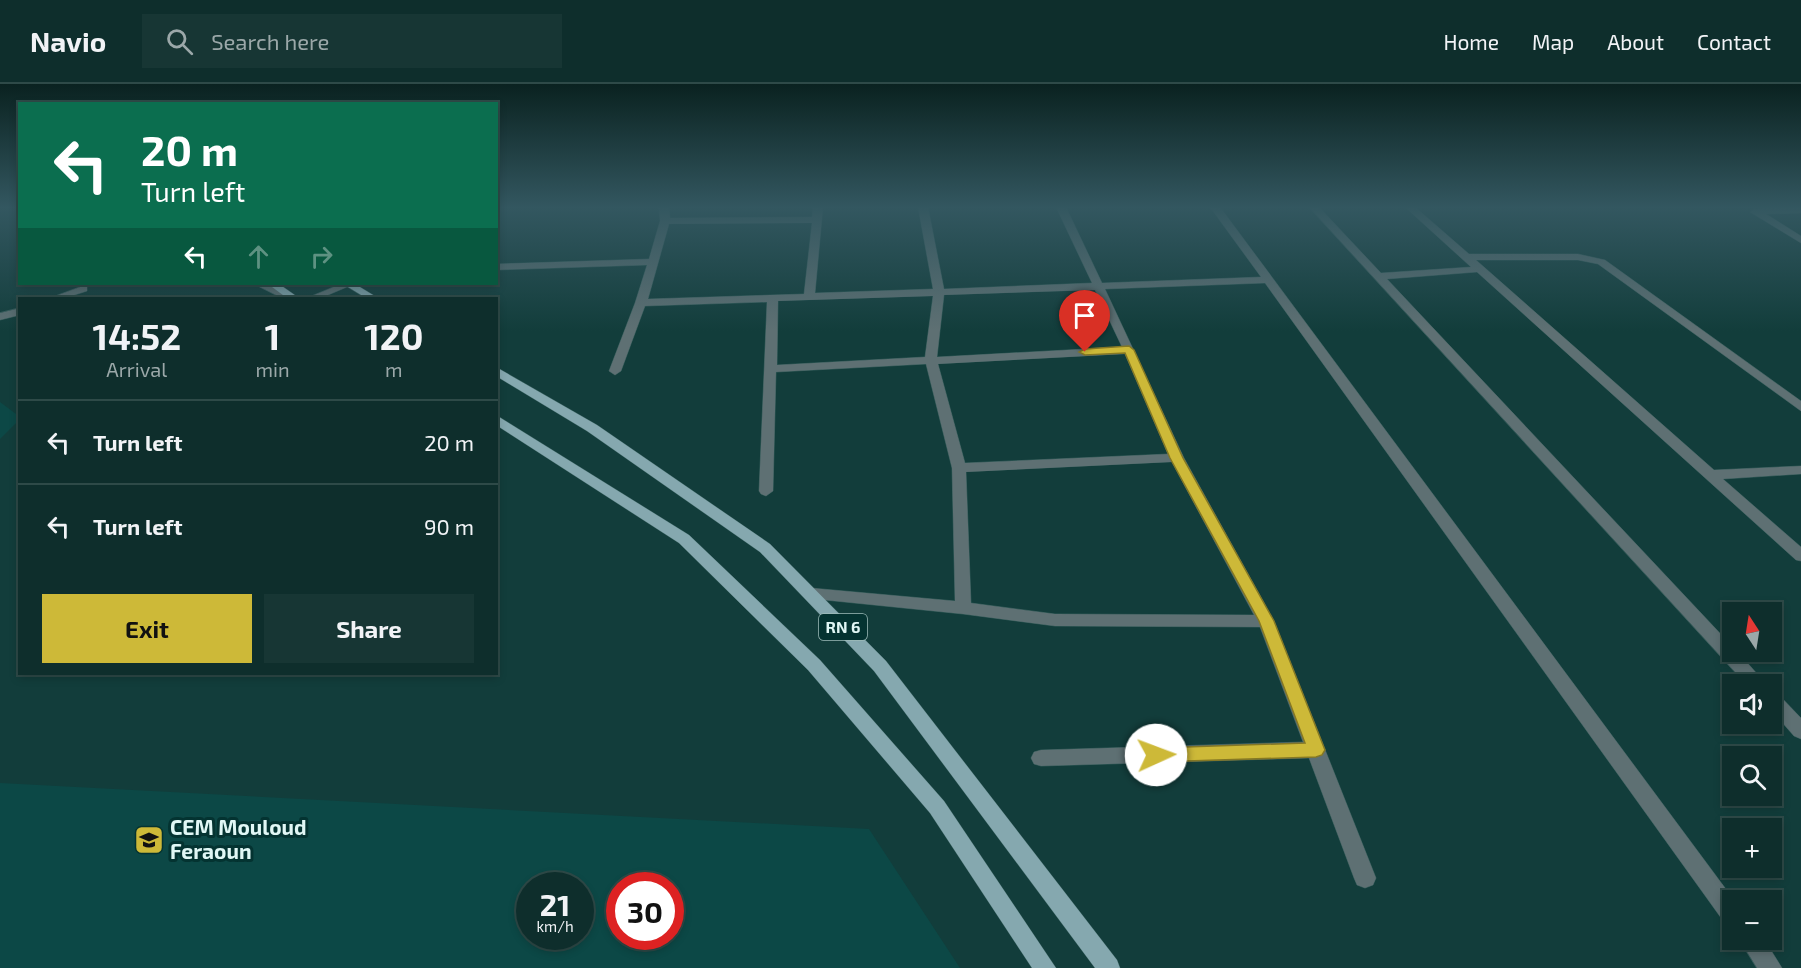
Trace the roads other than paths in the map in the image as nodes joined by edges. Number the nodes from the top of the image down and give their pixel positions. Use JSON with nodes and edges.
{"nodes":[{"id":1,"x":658,"y":248,"type":"edge"},
{"id":2,"x":813,"y":248,"type":"edge"},
{"id":3,"x":931,"y":248,"type":"edge"},
{"id":4,"x":1080,"y":248,"type":"edge"},
{"id":5,"x":1245,"y":248,"type":"edge"},
{"id":6,"x":1352,"y":248,"type":"edge"},
{"id":7,"x":1456,"y":248,"type":"edge"},
{"id":8,"x":1466,"y":257,"type":"junction"},
{"id":9,"x":654,"y":262,"type":"junction"},
{"id":10,"x":498,"y":267,"type":"edge"},
{"id":11,"x":1481,"y":269,"type":"junction"},
{"id":12,"x":1377,"y":276,"type":"junction"},
{"id":13,"x":1268,"y":280,"type":"junction"},
{"id":14,"x":262,"y":285,"type":"edge"},
{"id":15,"x":274,"y":285,"type":"edge"},
{"id":16,"x":345,"y":285,"type":"edge"},
{"id":17,"x":350,"y":285,"type":"edge"},
{"id":18,"x":1098,"y":286,"type":"junction"},
{"id":19,"x":83,"y":289,"type":"dead end"},
{"id":20,"x":939,"y":291,"type":"junction"},
{"id":21,"x":809,"y":296,"type":"junction"},
{"id":22,"x":58,"y":297,"type":"edge"},
{"id":23,"x":290,"y":297,"type":"edge"},
{"id":24,"x":291,"y":297,"type":"edge"},
{"id":25,"x":315,"y":297,"type":"edge"},
{"id":26,"x":371,"y":297,"type":"edge"},
{"id":27,"x":773,"y":297,"type":"junction"},
{"id":28,"x":641,"y":303,"type":"junction"},
{"id":29,"x":18,"y":311,"type":"edge"},
{"id":30,"x":0,"y":317,"type":"edge"},
{"id":31,"x":1129,"y":350,"type":"junction"},
{"id":32,"x":931,"y":360,"type":"junction"},
{"id":33,"x":770,"y":369,"type":"junction"},
{"id":34,"x":615,"y":370,"type":"dead end"},
{"id":35,"x":498,"y":372,"type":"edge"},
{"id":36,"x":1801,"y":407,"type":"edge"},
{"id":37,"x":498,"y":420,"type":"edge"},
{"id":38,"x":1177,"y":458,"type":"junction"},
{"id":39,"x":959,"y":468,"type":"junction"},
{"id":40,"x":1801,"y":470,"type":"edge"},
{"id":41,"x":1711,"y":475,"type":"junction"},
{"id":42,"x":766,"y":491,"type":"dead end"},
{"id":43,"x":1801,"y":556,"type":"edge"},
{"id":44,"x":811,"y":594,"type":"junction"},
{"id":45,"x":963,"y":608,"type":"junction"},
{"id":46,"x":1266,"y":621,"type":"junction"},
{"id":47,"x":1748,"y":674,"type":"edge"},
{"id":48,"x":1782,"y":710,"type":"edge"},
{"id":49,"x":1801,"y":731,"type":"edge"},
{"id":50,"x":1316,"y":750,"type":"junction"},
{"id":51,"x":1041,"y":758,"type":"dead end"},
{"id":52,"x":1365,"y":878,"type":"dead end"},
{"id":53,"x":1722,"y":901,"type":"edge"},
{"id":54,"x":1758,"y":950,"type":"edge"},
{"id":55,"x":1045,"y":968,"type":"edge"},
{"id":56,"x":1109,"y":968,"type":"edge"},
{"id":57,"x":1771,"y":968,"type":"edge"}],
"edges":[{"from":1,"to":9,"type":"street"},
{"from":2,"to":21,"type":"street"},
{"from":3,"to":20,"type":"street"},
{"from":4,"to":18,"type":"street"},
{"from":5,"to":13,"type":"street"},
{"from":6,"to":12,"type":"street"},
{"from":7,"to":8,"type":"street"},
{"from":8,"to":11,"type":"street"},
{"from":8,"to":36,"type":"street"},
{"from":9,"to":10,"type":"street"},
{"from":9,"to":28,"type":"street"},
{"from":11,"to":12,"type":"street"},
{"from":11,"to":41,"type":"street"},
{"from":12,"to":47,"type":"street"},
{"from":13,"to":18,"type":"street"},
{"from":13,"to":53,"type":"street"},
{"from":14,"to":23,"type":"street"},
{"from":15,"to":24,"type":"main road"},
{"from":16,"to":25,"type":"street"},
{"from":17,"to":26,"type":"main road"},
{"from":18,"to":20,"type":"street"},
{"from":18,"to":31,"type":"street"},
{"from":19,"to":22,"type":"street"},
{"from":20,"to":21,"type":"street"},
{"from":20,"to":32,"type":"street"},
{"from":21,"to":27,"type":"street"},
{"from":27,"to":28,"type":"street"},
{"from":27,"to":33,"type":"street"},
{"from":28,"to":34,"type":"street"},
{"from":29,"to":30,"type":"street"},
{"from":31,"to":32,"type":"street"},
{"from":31,"to":38,"type":"street"},
{"from":32,"to":33,"type":"street"},
{"from":32,"to":39,"type":"street"},
{"from":33,"to":42,"type":"street"},
{"from":35,"to":44,"type":"main road","number":"RN 6"},
{"from":37,"to":55,"type":"main road","number":"RN 6"},
{"from":38,"to":39,"type":"street"},
{"from":38,"to":46,"type":"street"},
{"from":39,"to":45,"type":"street"},
{"from":40,"to":41,"type":"street"},
{"from":41,"to":43,"type":"street"},
{"from":44,"to":45,"type":"street"},
{"from":44,"to":56,"type":"main road","number":"RN 6"},
{"from":45,"to":46,"type":"street"},
{"from":46,"to":50,"type":"street"},
{"from":48,"to":49,"type":"street"},
{"from":50,"to":51,"type":"street"},
{"from":50,"to":52,"type":"street"},
{"from":54,"to":57,"type":"street"}]}
